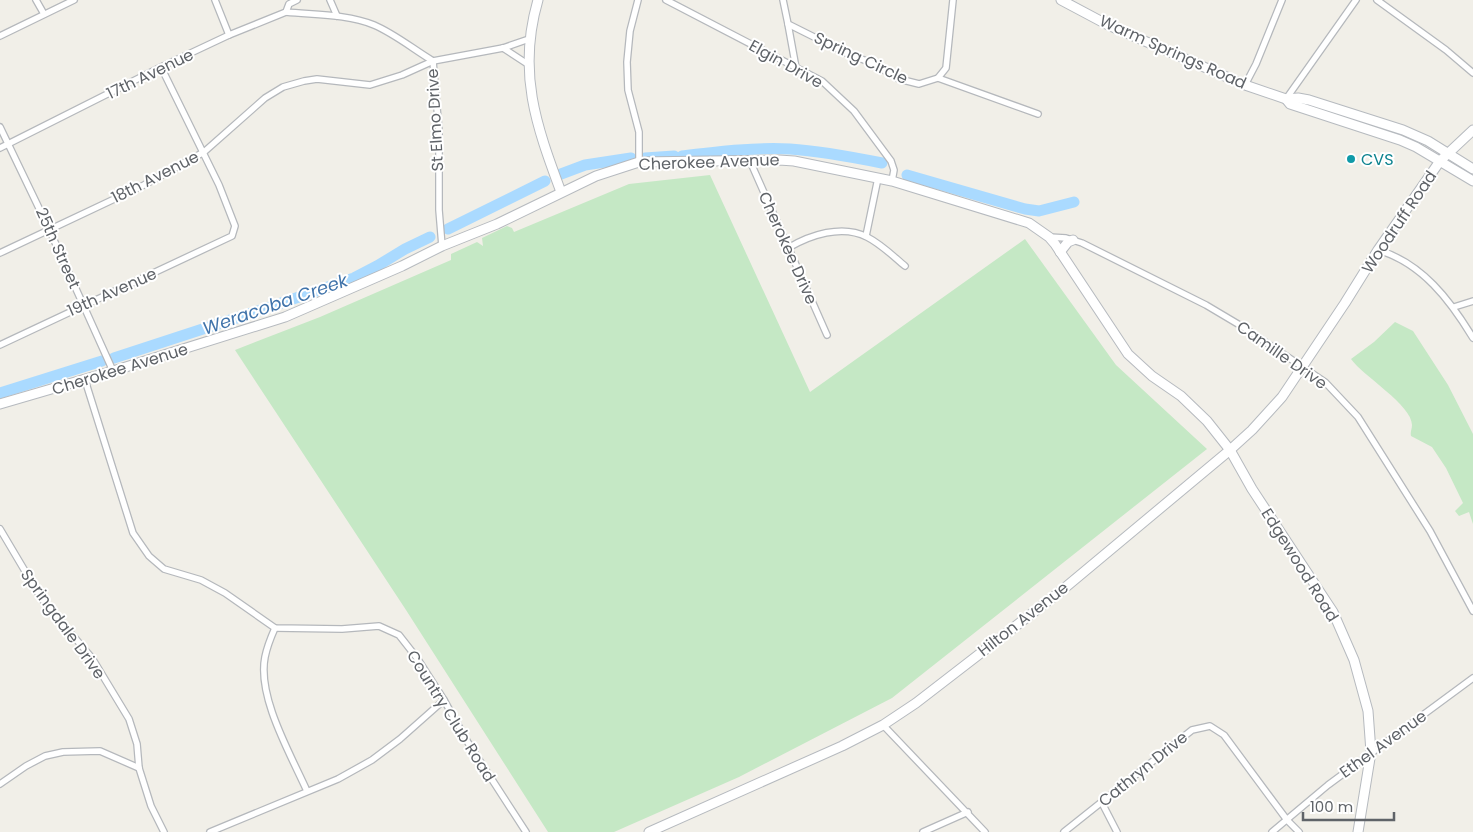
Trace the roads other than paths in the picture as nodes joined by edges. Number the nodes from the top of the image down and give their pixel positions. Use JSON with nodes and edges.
{"nodes":[{"id":1,"x":36,"y":0,"type":"edge"},
{"id":2,"x":74,"y":0,"type":"edge"},
{"id":3,"x":215,"y":0,"type":"edge"},
{"id":4,"x":297,"y":0,"type":"edge"},
{"id":5,"x":330,"y":0,"type":"edge"},
{"id":6,"x":538,"y":0,"type":"edge"},
{"id":7,"x":638,"y":0,"type":"edge"},
{"id":8,"x":666,"y":0,"type":"edge"},
{"id":9,"x":783,"y":0,"type":"edge"},
{"id":10,"x":953,"y":0,"type":"edge"},
{"id":11,"x":1061,"y":0,"type":"edge"},
{"id":12,"x":1282,"y":0,"type":"edge"},
{"id":13,"x":1356,"y":0,"type":"edge"},
{"id":14,"x":1377,"y":0,"type":"edge"},
{"id":15,"x":286,"y":12,"type":"junction"},
{"id":16,"x":44,"y":14,"type":"junction"},
{"id":17,"x":337,"y":16,"type":"junction"},
{"id":18,"x":788,"y":24,"type":"junction"},
{"id":19,"x":229,"y":35,"type":"junction"},
{"id":20,"x":0,"y":36,"type":"edge"},
{"id":21,"x":529,"y":39,"type":"junction"},
{"id":22,"x":503,"y":48,"type":"junction"},
{"id":23,"x":433,"y":61,"type":"junction"},
{"id":24,"x":529,"y":65,"type":"junction"},
{"id":25,"x":161,"y":67,"type":"junction"},
{"id":26,"x":796,"y":68,"type":"junction"},
{"id":27,"x":1473,"y":73,"type":"edge"},
{"id":28,"x":938,"y":78,"type":"junction"},
{"id":29,"x":1245,"y":85,"type":"junction"},
{"id":30,"x":1286,"y":99,"type":"junction"},
{"id":31,"x":1038,"y":114,"type":"dead end"},
{"id":32,"x":0,"y":127,"type":"edge"},
{"id":33,"x":1473,"y":130,"type":"edge"},
{"id":34,"x":8,"y":144,"type":"junction"},
{"id":35,"x":0,"y":148,"type":"edge"},
{"id":36,"x":204,"y":152,"type":"junction"},
{"id":37,"x":1448,"y":154,"type":"junction"},
{"id":38,"x":750,"y":161,"type":"junction"},
{"id":39,"x":1440,"y":161,"type":"junction"},
{"id":40,"x":639,"y":162,"type":"junction"},
{"id":41,"x":1473,"y":169,"type":"edge"},
{"id":42,"x":878,"y":178,"type":"junction"},
{"id":43,"x":892,"y":181,"type":"junction"},
{"id":44,"x":1473,"y":181,"type":"edge"},
{"id":45,"x":561,"y":192,"type":"junction"},
{"id":46,"x":50,"y":229,"type":"junction"},
{"id":47,"x":866,"y":236,"type":"junction"},
{"id":48,"x":1049,"y":237,"type":"junction"},
{"id":49,"x":1073,"y":240,"type":"junction"},
{"id":50,"x":442,"y":246,"type":"junction"},
{"id":51,"x":788,"y":248,"type":"junction"},
{"id":52,"x":1378,"y":250,"type":"junction"},
{"id":53,"x":1060,"y":252,"type":"junction"},
{"id":54,"x":0,"y":253,"type":"edge"},
{"id":55,"x":905,"y":266,"type":"dead end"},
{"id":56,"x":1473,"y":301,"type":"edge"},
{"id":57,"x":83,"y":305,"type":"junction"},
{"id":58,"x":1454,"y":307,"type":"junction"},
{"id":59,"x":1332,"y":321,"type":"joint"},
{"id":60,"x":826,"y":336,"type":"dead end"},
{"id":61,"x":1473,"y":338,"type":"edge"},
{"id":62,"x":0,"y":345,"type":"edge"},
{"id":63,"x":1302,"y":367,"type":"junction"},
{"id":64,"x":113,"y":371,"type":"junction"},
{"id":65,"x":85,"y":380,"type":"junction"},
{"id":66,"x":0,"y":404,"type":"edge"},
{"id":67,"x":1230,"y":450,"type":"junction"},
{"id":68,"x":0,"y":529,"type":"edge"},
{"id":69,"x":1473,"y":611,"type":"edge"},
{"id":70,"x":275,"y":628,"type":"junction"},
{"id":71,"x":1473,"y":678,"type":"edge"},
{"id":72,"x":444,"y":700,"type":"junction"},
{"id":73,"x":883,"y":725,"type":"junction"},
{"id":74,"x":1371,"y":752,"type":"junction"},
{"id":75,"x":139,"y":768,"type":"junction"},
{"id":76,"x":0,"y":784,"type":"edge"},
{"id":77,"x":307,"y":791,"type":"junction"},
{"id":78,"x":1102,"y":803,"type":"junction"},
{"id":79,"x":968,"y":812,"type":"junction"},
{"id":80,"x":1287,"y":820,"type":"junction"},
{"id":81,"x":164,"y":832,"type":"edge"},
{"id":82,"x":210,"y":832,"type":"edge"},
{"id":83,"x":526,"y":832,"type":"edge"},
{"id":84,"x":649,"y":832,"type":"edge"},
{"id":85,"x":923,"y":832,"type":"edge"},
{"id":86,"x":985,"y":832,"type":"edge"},
{"id":87,"x":1064,"y":832,"type":"edge"},
{"id":88,"x":1117,"y":832,"type":"edge"},
{"id":89,"x":1272,"y":832,"type":"edge"},
{"id":90,"x":1299,"y":832,"type":"edge"},
{"id":91,"x":1358,"y":832,"type":"edge"}],
"edges":[{"from":1,"to":16,"type":"street"},
{"from":2,"to":16,"type":"street"},
{"from":3,"to":19,"type":"street"},
{"from":4,"to":15,"type":"street","name":"17th Avenue"},
{"from":5,"to":17,"type":"street"},
{"from":6,"to":21,"type":"street"},
{"from":7,"to":40,"type":"street"},
{"from":8,"to":26,"type":"street","name":"Elgin Drive"},
{"from":9,"to":18,"type":"street"},
{"from":10,"to":28,"type":"street"},
{"from":11,"to":29,"type":"street","name":"Warm Springs Road"},
{"from":12,"to":29,"type":"street"},
{"from":13,"to":30,"type":"street"},
{"from":14,"to":27,"type":"street"},
{"from":15,"to":17,"type":"street","name":"St Elmo Drive"},
{"from":15,"to":19,"type":"street","name":"17th Avenue"},
{"from":16,"to":20,"type":"street"},
{"from":17,"to":23,"type":"street","name":"St Elmo Drive"},
{"from":18,"to":26,"type":"street"},
{"from":18,"to":28,"type":"street","name":"Spring Circle"},
{"from":19,"to":25,"type":"street","name":"17th Avenue"},
{"from":21,"to":22,"type":"street","name":"18th Avenue"},
{"from":21,"to":24,"type":"street"},
{"from":22,"to":23,"type":"street","name":"18th Avenue"},
{"from":22,"to":24,"type":"street"},
{"from":23,"to":36,"type":"street","name":"18th Avenue"},
{"from":23,"to":50,"type":"street","name":"St Elmo Drive"},
{"from":24,"to":45,"type":"street"},
{"from":25,"to":34,"type":"street","name":"17th Avenue"},
{"from":25,"to":36,"type":"street"},
{"from":26,"to":43,"type":"street","name":"Elgin Drive"},
{"from":28,"to":31,"type":"street"},
{"from":29,"to":30,"type":"street","name":"Warm Springs Road"},
{"from":30,"to":37,"type":"street","name":"Warm Springs Road"},
{"from":30,"to":39,"type":"street","name":"Warm Springs Road"},
{"from":32,"to":34,"type":"street","name":"25th Street"},
{"from":33,"to":37,"type":"street","name":"Woodruff Road"},
{"from":34,"to":35,"type":"street","name":"17th Avenue"},
{"from":34,"to":46,"type":"street","name":"25th Street"},
{"from":36,"to":46,"type":"street","name":"18th Avenue"},
{"from":36,"to":57,"type":"street","name":"19th Avenue"},
{"from":37,"to":39,"type":"street","name":"Woodruff Road"},
{"from":37,"to":41,"type":"street","name":"Warm Springs Road"},
{"from":38,"to":40,"type":"street","name":"Cherokee Avenue"},
{"from":38,"to":42,"type":"street","name":"Cherokee Avenue"},
{"from":38,"to":51,"type":"street","name":"Cherokee Drive"},
{"from":39,"to":44,"type":"street","name":"Warm Springs Road"},
{"from":39,"to":52,"type":"street","name":"Woodruff Road"},
{"from":40,"to":45,"type":"street","name":"Cherokee Avenue"},
{"from":42,"to":43,"type":"street","name":"Cherokee Avenue"},
{"from":42,"to":47,"type":"street"},
{"from":43,"to":48,"type":"street","name":"Cherokee Avenue"},
{"from":45,"to":50,"type":"street","name":"Cherokee Avenue"},
{"from":46,"to":54,"type":"street","name":"18th Avenue"},
{"from":46,"to":57,"type":"street","name":"25th Street"},
{"from":47,"to":51,"type":"street"},
{"from":47,"to":55,"type":"street"},
{"from":48,"to":49,"type":"street","name":"Camille Drive"},
{"from":48,"to":53,"type":"street","name":"Cherokee Avenue"},
{"from":49,"to":53,"type":"street"},
{"from":49,"to":63,"type":"street","name":"Camille Drive"},
{"from":50,"to":64,"type":"street","name":"Cherokee Avenue"},
{"from":51,"to":60,"type":"street","name":"Cherokee Drive"},
{"from":52,"to":58,"type":"street"},
{"from":52,"to":59,"type":"street","name":"Woodruff Road"},
{"from":53,"to":67,"type":"street","name":"Cherokee Avenue"},
{"from":56,"to":58,"type":"street"},
{"from":57,"to":62,"type":"street","name":"19th Avenue"},
{"from":57,"to":64,"type":"street","name":"25th Street"},
{"from":58,"to":61,"type":"street"},
{"from":59,"to":63,"type":"street","name":"Hilton Avenue"},
{"from":63,"to":67,"type":"street","name":"Hilton Avenue"},
{"from":63,"to":69,"type":"street","name":"Camille Drive"},
{"from":64,"to":65,"type":"street","name":"Cherokee Avenue"},
{"from":65,"to":66,"type":"street","name":"Cherokee Avenue"},
{"from":65,"to":70,"type":"street"},
{"from":67,"to":73,"type":"street","name":"Hilton Avenue"},
{"from":67,"to":74,"type":"street","name":"Edgewood Road"},
{"from":68,"to":75,"type":"street","name":"Springdale Drive"},
{"from":70,"to":72,"type":"street","name":"Country Club Road"},
{"from":70,"to":77,"type":"street"},
{"from":71,"to":74,"type":"street","name":"Ethel Avenue"},
{"from":72,"to":77,"type":"street"},
{"from":72,"to":83,"type":"street","name":"Country Club Road"},
{"from":73,"to":79,"type":"street"},
{"from":73,"to":84,"type":"street","name":"Hilton Avenue"},
{"from":74,"to":80,"type":"street","name":"Ethel Avenue"},
{"from":74,"to":91,"type":"street","name":"Edgewood Road"},
{"from":75,"to":76,"type":"street"},
{"from":75,"to":81,"type":"street","name":"Springdale Drive"},
{"from":77,"to":82,"type":"street"},
{"from":78,"to":80,"type":"street","name":"Cathryn Drive"},
{"from":78,"to":87,"type":"street","name":"Cathryn Drive"},
{"from":78,"to":88,"type":"street"},
{"from":79,"to":85,"type":"street"},
{"from":79,"to":86,"type":"street"},
{"from":80,"to":89,"type":"street","name":"Ethel Avenue"},
{"from":80,"to":90,"type":"street","name":"Cathryn Drive"}]}
